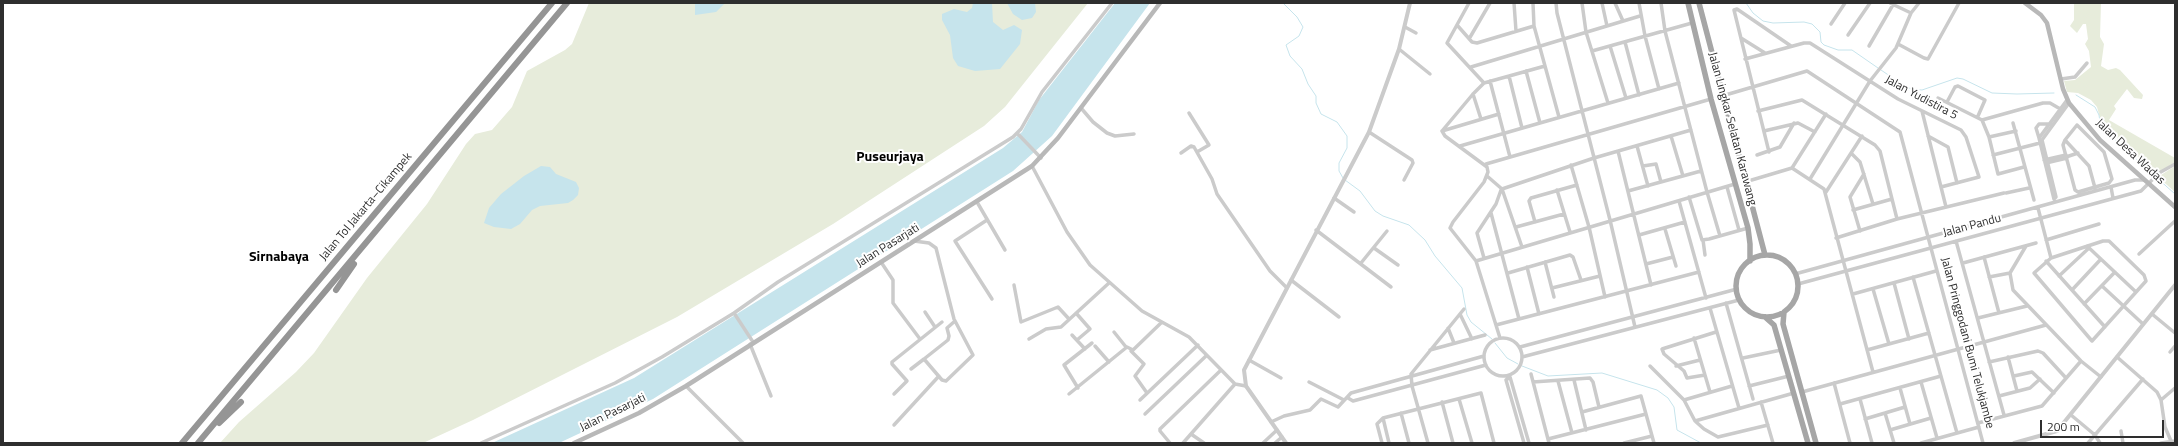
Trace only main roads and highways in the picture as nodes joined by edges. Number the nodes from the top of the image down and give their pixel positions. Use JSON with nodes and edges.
{"nodes":[{"id":1,"x":552,"y":3,"type":"edge"},
{"id":2,"x":567,"y":3,"type":"edge"},
{"id":3,"x":1160,"y":3,"type":"edge"},
{"id":4,"x":1688,"y":3,"type":"edge"},
{"id":5,"x":1699,"y":3,"type":"edge"},
{"id":6,"x":2025,"y":3,"type":"edge"},
{"id":7,"x":1712,"y":56,"type":"junction"},
{"id":8,"x":1701,"y":60,"type":"junction"},
{"id":9,"x":2175,"y":207,"type":"edge"},
{"id":10,"x":374,"y":234,"type":"junction"},
{"id":11,"x":1765,"y":256,"type":"junction"},
{"id":12,"x":1750,"y":261,"type":"junction"},
{"id":13,"x":336,"y":290,"type":"dead end"},
{"id":14,"x":1784,"y":312,"type":"junction"},
{"id":15,"x":1765,"y":317,"type":"junction"},
{"id":16,"x":241,"y":402,"type":"dead end"},
{"id":17,"x":206,"y":435,"type":"junction"},
{"id":18,"x":182,"y":443,"type":"edge"},
{"id":19,"x":198,"y":443,"type":"edge"},
{"id":20,"x":574,"y":443,"type":"edge"},
{"id":21,"x":1808,"y":443,"type":"edge"},
{"id":22,"x":1816,"y":443,"type":"edge"}],
"edges":[{"from":1,"to":18,"type":"highway","name":"Jalan Tol Jakarta–Cikampek"},
{"from":2,"to":10,"type":"highway","name":"Jalan Tol Jakarta–Cikampek"},
{"from":3,"to":20,"type":"main road","name":"Jalan Pasarjati"},
{"from":4,"to":8,"type":"main road","name":"Jalan Lingkar Selatan Karawang"},
{"from":5,"to":7,"type":"main road","name":"Jalan Lingkar Selatan Karawang"},
{"from":6,"to":9,"type":"main road","name":"Jalan Desa Wadas"},
{"from":7,"to":8,"type":"main road"},
{"from":7,"to":11,"type":"main road","name":"Jalan Lingkar Selatan Karawang"},
{"from":8,"to":12,"type":"main road","name":"Jalan Lingkar Selatan Karawang"},
{"from":10,"to":13,"type":"highway"},
{"from":10,"to":17,"type":"highway","name":"Jalan Tol Jakarta–Cikampek"},
{"from":11,"to":12,"type":"main road"},
{"from":11,"to":14,"type":"main road"},
{"from":12,"to":15,"type":"main road"},
{"from":14,"to":15,"type":"main road"},
{"from":14,"to":22,"type":"main road"},
{"from":15,"to":21,"type":"main road"},
{"from":16,"to":17,"type":"highway"},
{"from":17,"to":19,"type":"highway","name":"Jalan Tol Jakarta–Cikampek"}]}
